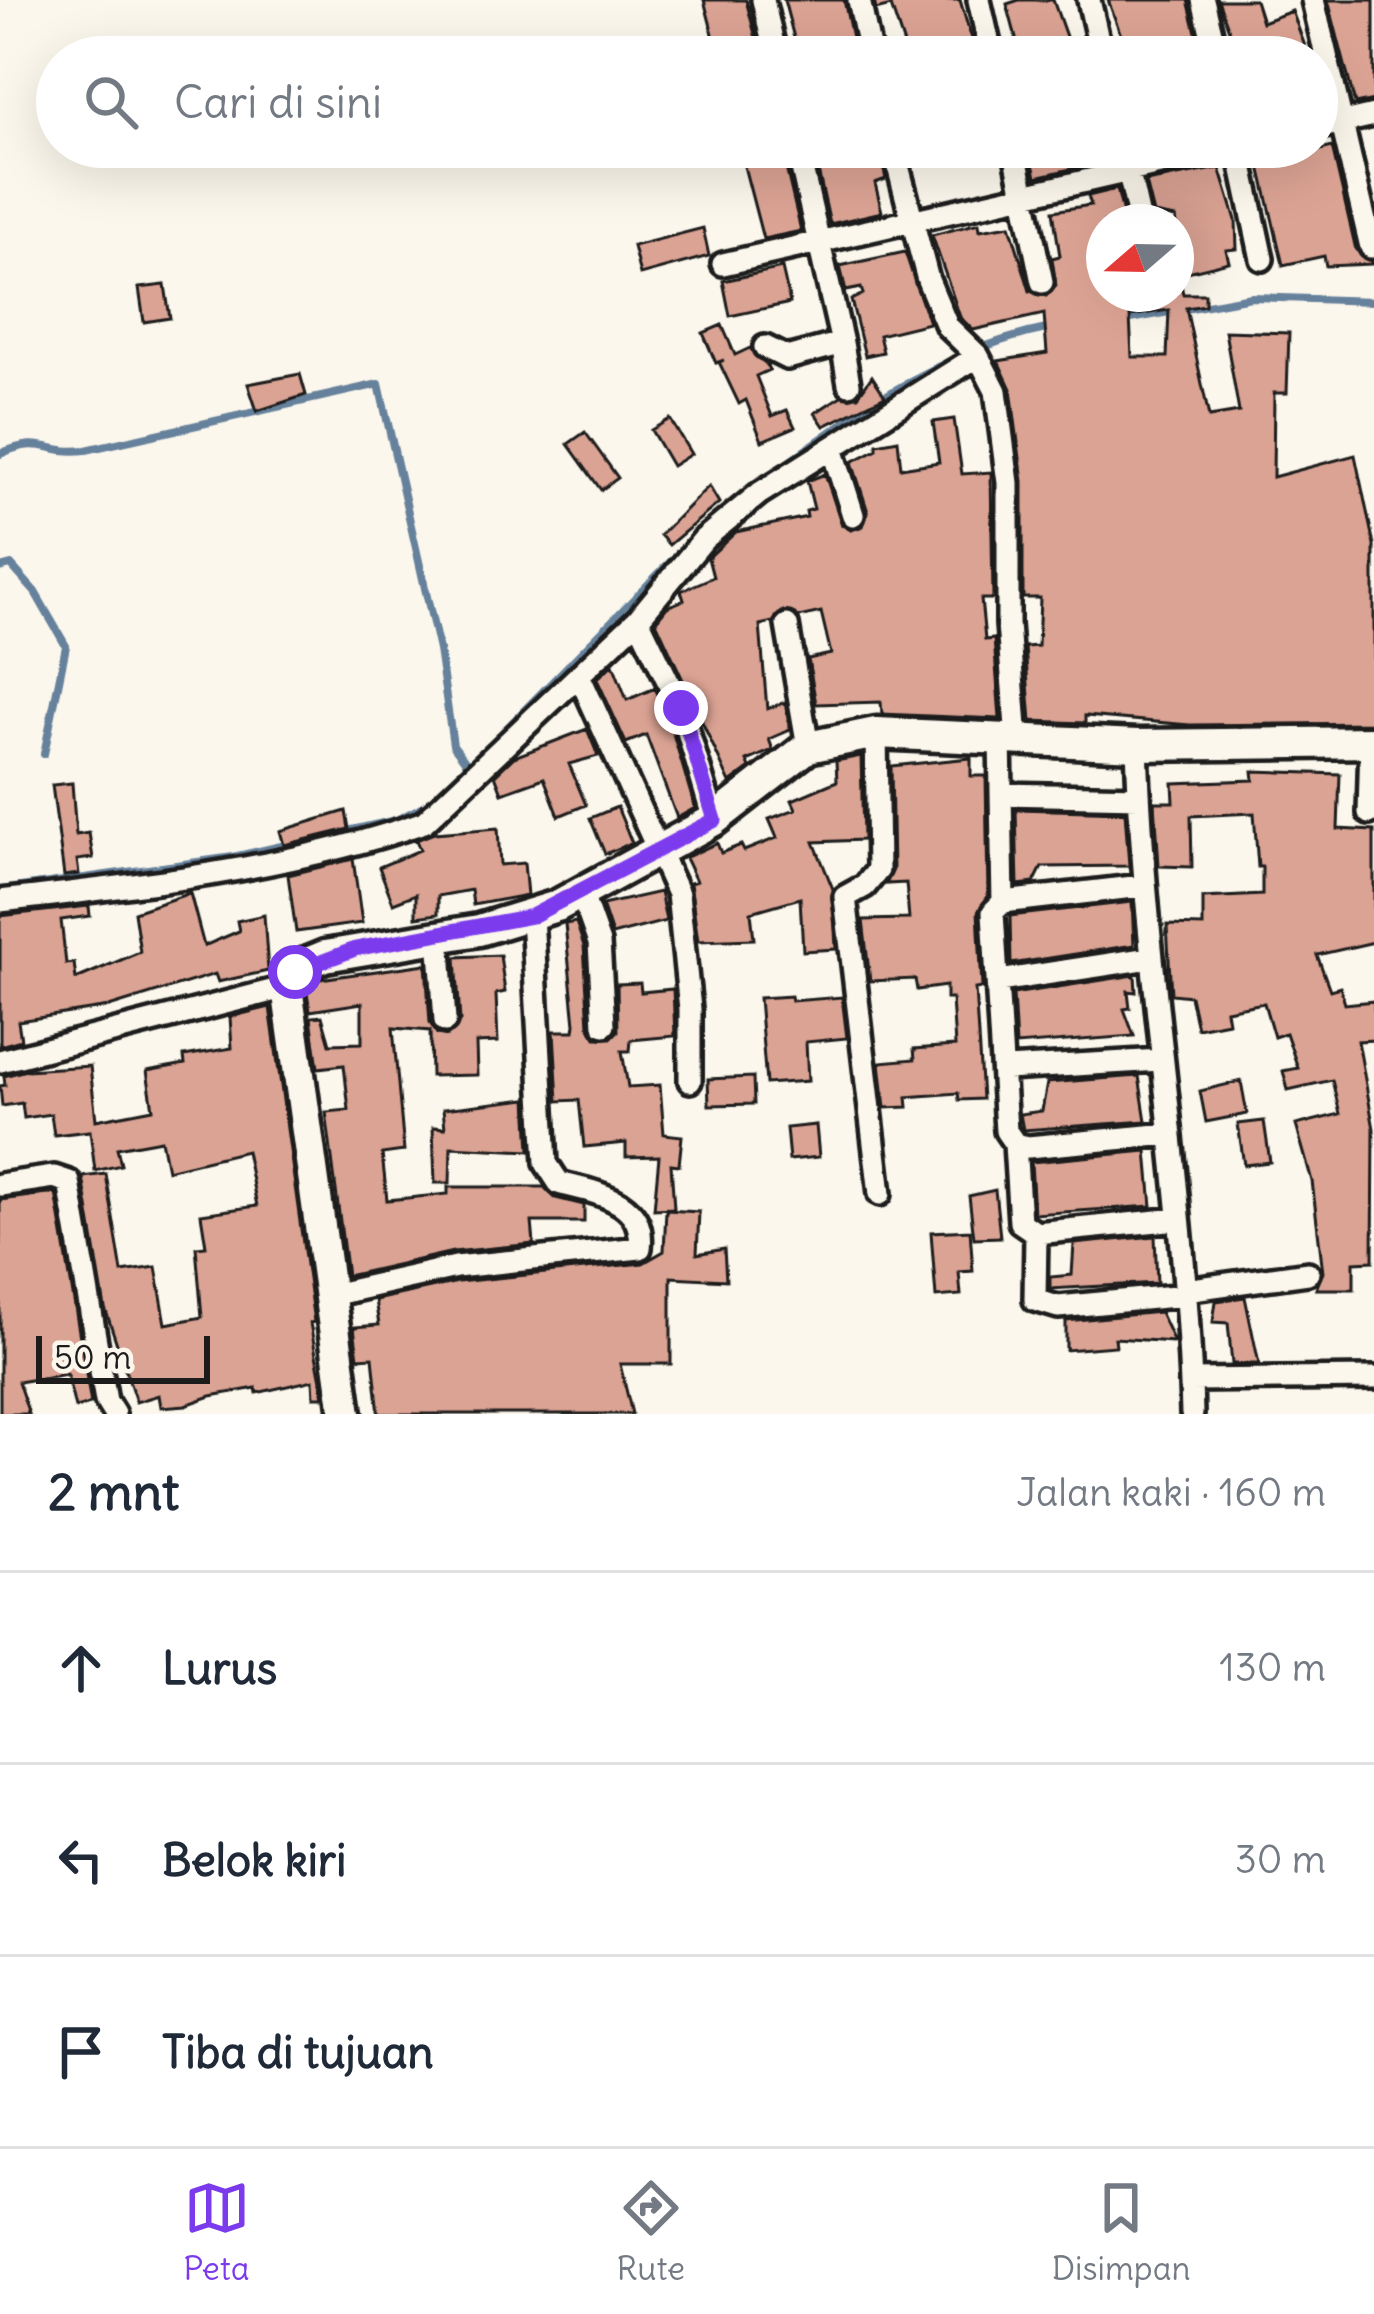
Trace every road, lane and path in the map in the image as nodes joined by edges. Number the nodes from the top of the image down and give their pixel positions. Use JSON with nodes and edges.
{"nodes":[{"id":1,"x":763,"y":0,"type":"edge"},
{"id":2,"x":859,"y":0,"type":"edge"},
{"id":3,"x":979,"y":0,"type":"edge"},
{"id":4,"x":1089,"y":0,"type":"edge"},
{"id":5,"x":1203,"y":0,"type":"edge"},
{"id":6,"x":1313,"y":0,"type":"edge"},
{"id":7,"x":771,"y":36,"type":"edge"},
{"id":8,"x":867,"y":36,"type":"edge"},
{"id":9,"x":987,"y":36,"type":"edge"},
{"id":10,"x":1097,"y":36,"type":"edge"},
{"id":11,"x":1212,"y":36,"type":"edge"},
{"id":12,"x":1322,"y":36,"type":"edge"},
{"id":13,"x":1338,"y":102,"type":"edge"},
{"id":14,"x":1374,"y":115,"type":"edge"},
{"id":15,"x":1343,"y":122,"type":"junction"},
{"id":16,"x":1338,"y":123,"type":"edge"},
{"id":17,"x":801,"y":168,"type":"edge"},
{"id":18,"x":898,"y":168,"type":"edge"},
{"id":19,"x":1019,"y":168,"type":"edge"},
{"id":20,"x":1138,"y":168,"type":"edge"},
{"id":21,"x":1241,"y":168,"type":"edge"},
{"id":22,"x":1129,"y":170,"type":"junction"},
{"id":23,"x":1026,"y":195,"type":"junction"},
{"id":24,"x":1136,"y":204,"type":"edge"},
{"id":25,"x":912,"y":220,"type":"junction"},
{"id":26,"x":818,"y":242,"type":"junction"},
{"id":27,"x":1371,"y":247,"type":"edge"},
{"id":28,"x":1262,"y":259,"type":"dead end"},
{"id":29,"x":723,"y":264,"type":"dead end"},
{"id":30,"x":1042,"y":282,"type":"dead end"},
{"id":31,"x":842,"y":344,"type":"junction"},
{"id":32,"x":766,"y":347,"type":"dead end"},
{"id":33,"x":970,"y":349,"type":"junction"},
{"id":34,"x":849,"y":384,"type":"dead end"},
{"id":35,"x":832,"y":448,"type":"junction"},
{"id":36,"x":854,"y":515,"type":"dead end"},
{"id":37,"x":638,"y":619,"type":"junction"},
{"id":38,"x":787,"y":625,"type":"dead end"},
{"id":39,"x":579,"y":675,"type":"junction"},
{"id":40,"x":876,"y":733,"type":"junction"},
{"id":41,"x":1009,"y":739,"type":"junction"},
{"id":42,"x":1372,"y":742,"type":"edge"},
{"id":43,"x":1137,"y":745,"type":"junction"},
{"id":44,"x":808,"y":748,"type":"junction"},
{"id":45,"x":1001,"y":794,"type":"junction"},
{"id":46,"x":1139,"y":797,"type":"junction"},
{"id":47,"x":1369,"y":813,"type":"dead end"},
{"id":48,"x":715,"y":820,"type":"junction"},
{"id":49,"x":660,"y":851,"type":"junction"},
{"id":50,"x":1142,"y":886,"type":"junction"},
{"id":51,"x":581,"y":892,"type":"junction"},
{"id":52,"x":0,"y":901,"type":"edge"},
{"id":53,"x":1003,"y":902,"type":"junction"},
{"id":54,"x":532,"y":916,"type":"junction"},
{"id":55,"x":439,"y":935,"type":"junction"},
{"id":56,"x":1150,"y":958,"type":"junction"},
{"id":57,"x":999,"y":981,"type":"junction"},
{"id":58,"x":287,"y":987,"type":"junction"},
{"id":59,"x":446,"y":1021,"type":"dead end"},
{"id":60,"x":604,"y":1025,"type":"dead end"},
{"id":61,"x":1161,"y":1060,"type":"junction"},
{"id":62,"x":0,"y":1061,"type":"edge"},
{"id":63,"x":1006,"y":1069,"type":"junction"},
{"id":64,"x":690,"y":1081,"type":"dead end"},
{"id":65,"x":1169,"y":1134,"type":"junction"},
{"id":66,"x":1015,"y":1144,"type":"junction"},
{"id":67,"x":0,"y":1185,"type":"edge"},
{"id":68,"x":880,"y":1194,"type":"dead end"},
{"id":69,"x":1178,"y":1219,"type":"junction"},
{"id":70,"x":1036,"y":1233,"type":"junction"},
{"id":71,"x":1309,"y":1273,"type":"dead end"},
{"id":72,"x":1186,"y":1293,"type":"junction"},
{"id":73,"x":331,"y":1295,"type":"junction"},
{"id":74,"x":1374,"y":1378,"type":"edge"},
{"id":75,"x":1191,"y":1380,"type":"junction"},
{"id":76,"x":114,"y":1414,"type":"edge"},
{"id":77,"x":346,"y":1414,"type":"edge"},
{"id":78,"x":1192,"y":1414,"type":"edge"}],
"edges":[{"from":1,"to":7,"type":"street"},
{"from":2,"to":8,"type":"street"},
{"from":3,"to":9,"type":"street"},
{"from":4,"to":10,"type":"street"},
{"from":5,"to":11,"type":"street"},
{"from":6,"to":12,"type":"street"},
{"from":13,"to":15,"type":"street"},
{"from":14,"to":15,"type":"street"},
{"from":15,"to":16,"type":"street"},
{"from":15,"to":27,"type":"street"},
{"from":17,"to":26,"type":"street"},
{"from":18,"to":25,"type":"street"},
{"from":19,"to":23,"type":"street"},
{"from":20,"to":22,"type":"street"},
{"from":21,"to":28,"type":"street"},
{"from":22,"to":23,"type":"street"},
{"from":22,"to":24,"type":"street"},
{"from":23,"to":25,"type":"street"},
{"from":23,"to":30,"type":"street"},
{"from":25,"to":26,"type":"street"},
{"from":25,"to":33,"type":"street"},
{"from":26,"to":29,"type":"street"},
{"from":26,"to":31,"type":"street"},
{"from":31,"to":32,"type":"street"},
{"from":31,"to":34,"type":"street"},
{"from":33,"to":35,"type":"street"},
{"from":33,"to":41,"type":"street"},
{"from":35,"to":36,"type":"street"},
{"from":35,"to":37,"type":"street"},
{"from":37,"to":39,"type":"street"},
{"from":37,"to":48,"type":"street"},
{"from":38,"to":44,"type":"street"},
{"from":39,"to":49,"type":"street"},
{"from":39,"to":52,"type":"street"},
{"from":40,"to":41,"type":"street"},
{"from":40,"to":44,"type":"street"},
{"from":40,"to":68,"type":"street"},
{"from":41,"to":43,"type":"street"},
{"from":41,"to":45,"type":"street"},
{"from":42,"to":43,"type":"street"},
{"from":42,"to":47,"type":"street"},
{"from":43,"to":46,"type":"street"},
{"from":44,"to":48,"type":"street"},
{"from":45,"to":46,"type":"street"},
{"from":45,"to":53,"type":"street"},
{"from":46,"to":50,"type":"street"},
{"from":48,"to":49,"type":"street"},
{"from":49,"to":51,"type":"street"},
{"from":49,"to":64,"type":"street"},
{"from":50,"to":53,"type":"street"},
{"from":50,"to":56,"type":"street"},
{"from":51,"to":54,"type":"street"},
{"from":51,"to":60,"type":"street"},
{"from":53,"to":57,"type":"street"},
{"from":54,"to":55,"type":"street"},
{"from":54,"to":73,"type":"street"},
{"from":55,"to":58,"type":"street"},
{"from":55,"to":59,"type":"street"},
{"from":56,"to":57,"type":"street"},
{"from":56,"to":61,"type":"street"},
{"from":57,"to":63,"type":"street"},
{"from":58,"to":62,"type":"street"},
{"from":58,"to":73,"type":"street"},
{"from":61,"to":63,"type":"street"},
{"from":61,"to":65,"type":"street"},
{"from":63,"to":66,"type":"street"},
{"from":65,"to":66,"type":"street"},
{"from":65,"to":69,"type":"street"},
{"from":66,"to":70,"type":"street"},
{"from":67,"to":76,"type":"street"},
{"from":69,"to":70,"type":"street"},
{"from":69,"to":72,"type":"street"},
{"from":70,"to":72,"type":"street"},
{"from":71,"to":72,"type":"street"},
{"from":72,"to":75,"type":"street"},
{"from":73,"to":77,"type":"street"},
{"from":74,"to":75,"type":"street"},
{"from":75,"to":78,"type":"street"}]}
